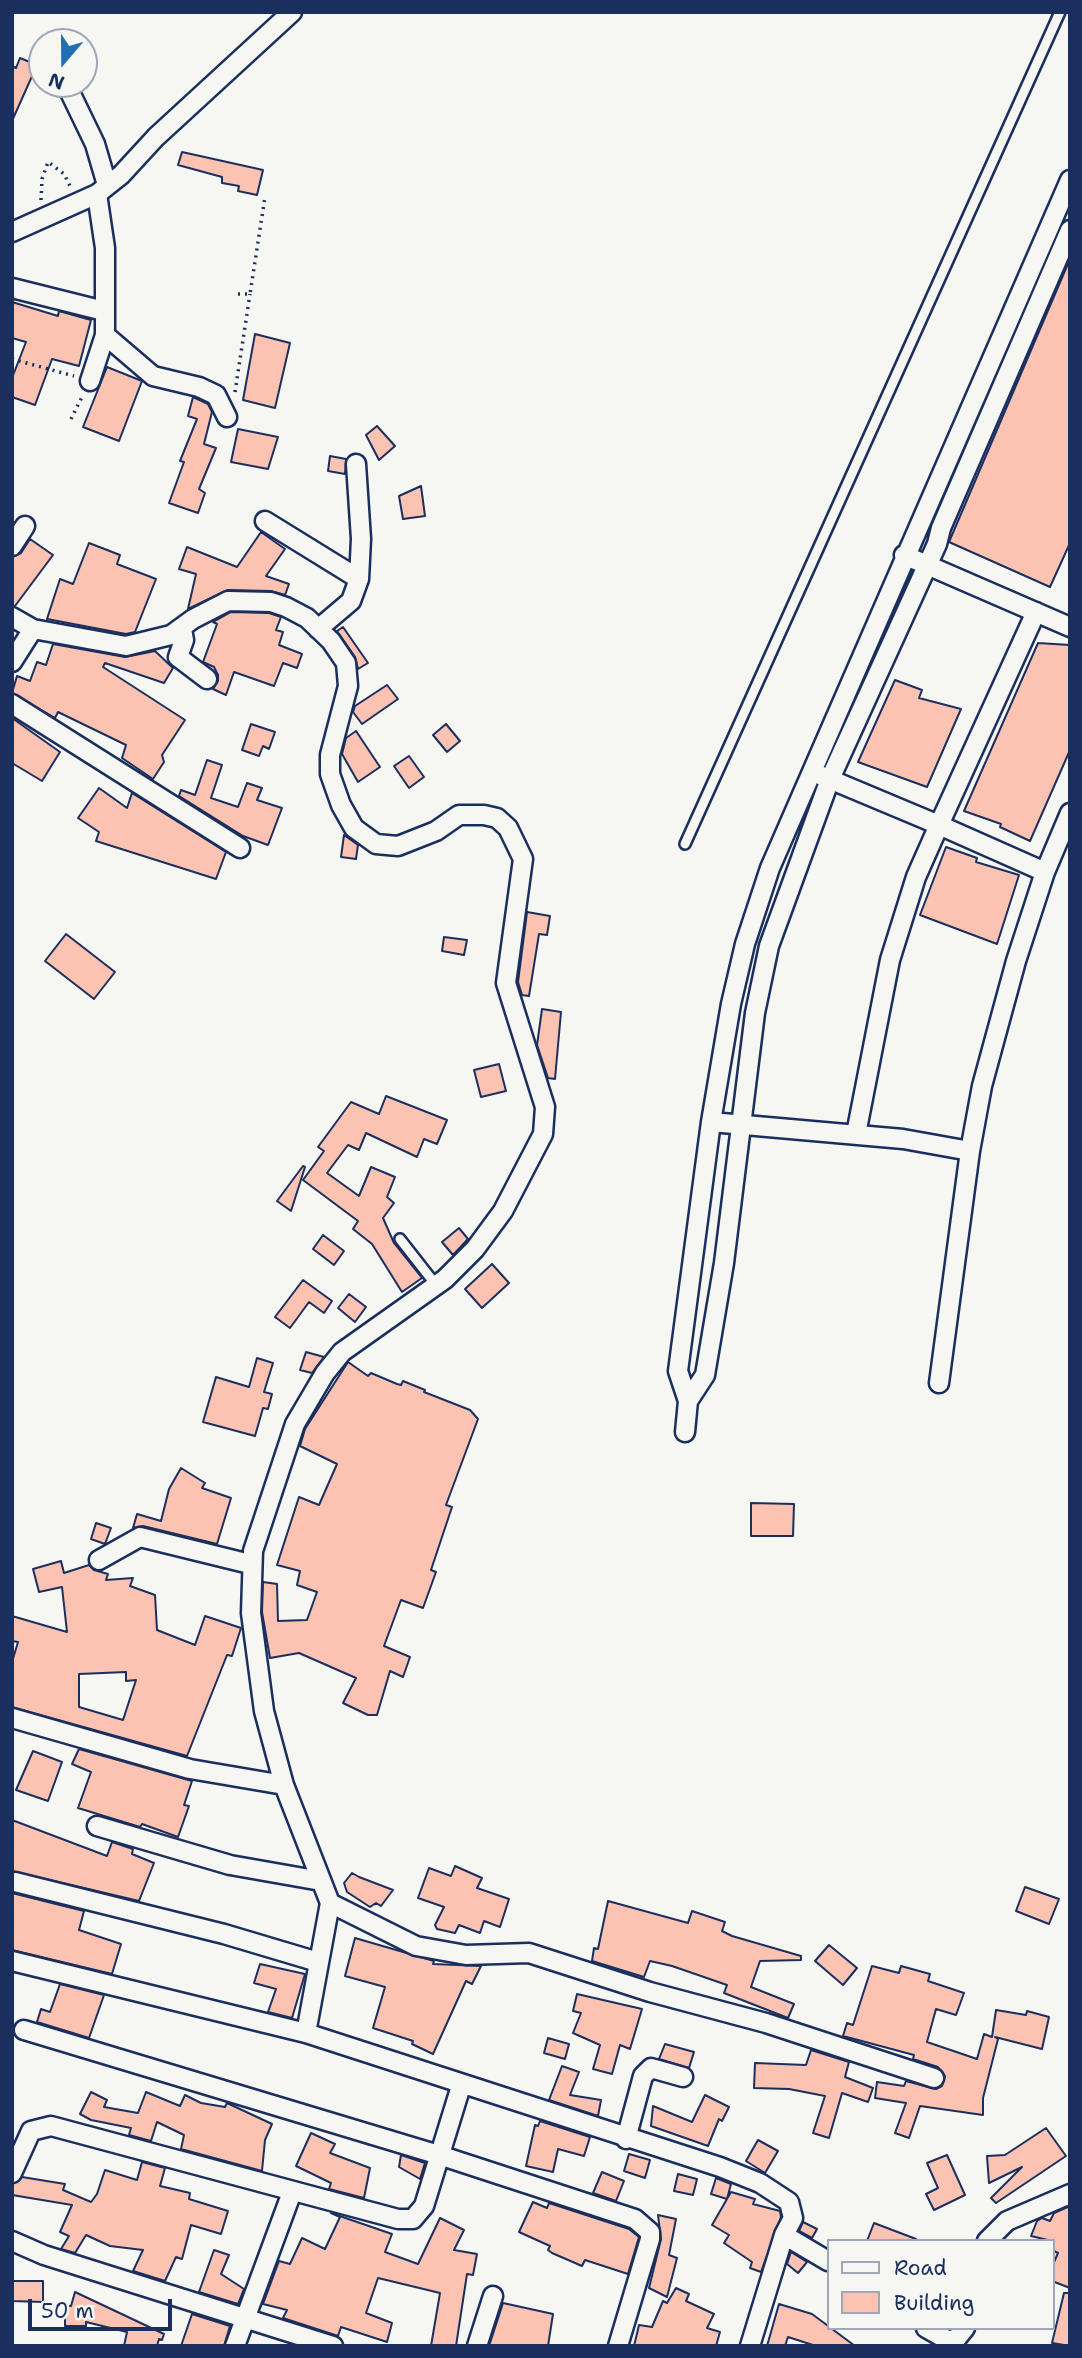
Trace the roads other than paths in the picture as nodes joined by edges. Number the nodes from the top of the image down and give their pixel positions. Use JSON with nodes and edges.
{"nodes":[{"id":1,"x":292,"y":12,"type":"edge"},
{"id":2,"x":1060,"y":12,"type":"edge"},
{"id":3,"x":73,"y":98,"type":"edge"},
{"id":4,"x":1070,"y":180,"type":"edge"},
{"id":5,"x":102,"y":190,"type":"junction"},
{"id":6,"x":1070,"y":230,"type":"edge"},
{"id":7,"x":12,"y":232,"type":"edge"},
{"id":8,"x":12,"y":288,"type":"edge"},
{"id":9,"x":104,"y":311,"type":"junction"},
{"id":10,"x":105,"y":335,"type":"junction"},
{"id":11,"x":90,"y":381,"type":"road end"},
{"id":12,"x":227,"y":416,"type":"dead end"},
{"id":13,"x":356,"y":464,"type":"dead end"},
{"id":14,"x":265,"y":520,"type":"dead end"},
{"id":15,"x":25,"y":526,"type":"dead end"},
{"id":16,"x":12,"y":546,"type":"edge"},
{"id":17,"x":904,"y":555,"type":"junction"},
{"id":18,"x":927,"y":565,"type":"junction"},
{"id":19,"x":359,"y":579,"type":"junction"},
{"id":20,"x":1036,"y":612,"type":"junction"},
{"id":21,"x":12,"y":617,"type":"edge"},
{"id":22,"x":1070,"y":627,"type":"edge"},
{"id":23,"x":33,"y":629,"type":"junction"},
{"id":24,"x":183,"y":629,"type":"junction"},
{"id":25,"x":318,"y":629,"type":"junction"},
{"id":26,"x":12,"y":662,"type":"edge"},
{"id":27,"x":206,"y":680,"type":"dead end"},
{"id":28,"x":12,"y":704,"type":"edge"},
{"id":29,"x":811,"y":771,"type":"junction"},
{"id":30,"x":830,"y":779,"type":"junction"},
{"id":31,"x":1070,"y":813,"type":"edge"},
{"id":32,"x":939,"y":825,"type":"junction"},
{"id":33,"x":685,"y":844,"type":"dead end"},
{"id":34,"x":240,"y":848,"type":"dead end"},
{"id":35,"x":1045,"y":872,"type":"junction"},
{"id":36,"x":745,"y":944,"type":"junction"},
{"id":37,"x":769,"y":946,"type":"junction"},
{"id":38,"x":711,"y":1122,"type":"junction"},
{"id":39,"x":740,"y":1125,"type":"junction"},
{"id":40,"x":856,"y":1134,"type":"junction"},
{"id":41,"x":970,"y":1151,"type":"junction"},
{"id":42,"x":400,"y":1240,"type":"dead end"},
{"id":43,"x":436,"y":1286,"type":"junction"},
{"id":44,"x":939,"y":1383,"type":"dead end"},
{"id":45,"x":688,"y":1401,"type":"junction"},
{"id":46,"x":685,"y":1432,"type":"dead end"},
{"id":47,"x":99,"y":1560,"type":"dead end"},
{"id":48,"x":250,"y":1564,"type":"junction"},
{"id":49,"x":12,"y":1718,"type":"edge"},
{"id":50,"x":284,"y":1785,"type":"junction"},
{"id":51,"x":97,"y":1826,"type":"dead end"},
{"id":52,"x":321,"y":1881,"type":"junction"},
{"id":53,"x":15,"y":1882,"type":"dead end"},
{"id":54,"x":330,"y":1903,"type":"junction"},
{"id":55,"x":12,"y":1961,"type":"edge"},
{"id":56,"x":318,"y":1962,"type":"junction"},
{"id":57,"x":24,"y":2030,"type":"dead end"},
{"id":58,"x":306,"y":2034,"type":"junction"},
{"id":59,"x":683,"y":2077,"type":"dead end"},
{"id":60,"x":934,"y":2078,"type":"dead end"},
{"id":61,"x":461,"y":2085,"type":"junction"},
{"id":62,"x":626,"y":2139,"type":"junction"},
{"id":63,"x":439,"y":2155,"type":"junction"},
{"id":64,"x":12,"y":2173,"type":"edge"},
{"id":65,"x":292,"y":2192,"type":"junction"},
{"id":66,"x":1070,"y":2194,"type":"edge"},
{"id":67,"x":784,"y":2235,"type":"junction"},
{"id":68,"x":989,"y":2239,"type":"edge"},
{"id":69,"x":12,"y":2241,"type":"edge"},
{"id":70,"x":827,"y":2260,"type":"edge"},
{"id":71,"x":493,"y":2296,"type":"dead end"},
{"id":72,"x":246,"y":2317,"type":"junction"},
{"id":73,"x":929,"y":2330,"type":"edge"},
{"id":74,"x":963,"y":2330,"type":"edge"},
{"id":75,"x":234,"y":2346,"type":"edge"},
{"id":76,"x":333,"y":2346,"type":"edge"},
{"id":77,"x":477,"y":2346,"type":"edge"},
{"id":78,"x":618,"y":2346,"type":"edge"},
{"id":79,"x":750,"y":2346,"type":"edge"}],
"edges":[{"from":1,"to":5,"type":"street"},
{"from":2,"to":33,"type":"lane"},
{"from":3,"to":5,"type":"street"},
{"from":4,"to":17,"type":"street"},
{"from":5,"to":7,"type":"street"},
{"from":5,"to":9,"type":"street"},
{"from":6,"to":18,"type":"street"},
{"from":8,"to":9,"type":"street"},
{"from":9,"to":10,"type":"street"},
{"from":10,"to":11,"type":"street"},
{"from":10,"to":12,"type":"street"},
{"from":13,"to":19,"type":"street"},
{"from":14,"to":19,"type":"street"},
{"from":15,"to":16,"type":"street"},
{"from":17,"to":18,"type":"street"},
{"from":17,"to":29,"type":"street"},
{"from":18,"to":20,"type":"street"},
{"from":18,"to":30,"type":"street"},
{"from":19,"to":25,"type":"street"},
{"from":20,"to":22,"type":"street"},
{"from":20,"to":32,"type":"street"},
{"from":21,"to":23,"type":"street"},
{"from":23,"to":24,"type":"street"},
{"from":23,"to":26,"type":"street"},
{"from":24,"to":25,"type":"street"},
{"from":24,"to":27,"type":"street"},
{"from":25,"to":43,"type":"street"},
{"from":28,"to":34,"type":"street"},
{"from":29,"to":30,"type":"street"},
{"from":29,"to":36,"type":"street"},
{"from":30,"to":32,"type":"street"},
{"from":30,"to":37,"type":"street"},
{"from":31,"to":35,"type":"street"},
{"from":32,"to":35,"type":"street"},
{"from":32,"to":40,"type":"street"},
{"from":35,"to":41,"type":"street"},
{"from":36,"to":37,"type":"street"},
{"from":36,"to":38,"type":"street"},
{"from":37,"to":39,"type":"street"},
{"from":38,"to":39,"type":"street"},
{"from":38,"to":45,"type":"street"},
{"from":39,"to":40,"type":"street"},
{"from":39,"to":45,"type":"street"},
{"from":40,"to":41,"type":"street"},
{"from":41,"to":44,"type":"street"},
{"from":42,"to":43,"type":"lane"},
{"from":43,"to":48,"type":"street"},
{"from":45,"to":46,"type":"street"},
{"from":47,"to":48,"type":"street"},
{"from":48,"to":50,"type":"street"},
{"from":49,"to":50,"type":"street"},
{"from":50,"to":52,"type":"street"},
{"from":51,"to":52,"type":"street"},
{"from":52,"to":54,"type":"street"},
{"from":53,"to":56,"type":"street"},
{"from":54,"to":56,"type":"street"},
{"from":54,"to":60,"type":"street"},
{"from":55,"to":58,"type":"street"},
{"from":56,"to":58,"type":"street"},
{"from":57,"to":63,"type":"street"},
{"from":58,"to":61,"type":"street"},
{"from":59,"to":62,"type":"street"},
{"from":61,"to":62,"type":"street"},
{"from":61,"to":63,"type":"street"},
{"from":62,"to":67,"type":"street"},
{"from":63,"to":65,"type":"street"},
{"from":63,"to":78,"type":"street"},
{"from":64,"to":65,"type":"street"},
{"from":65,"to":72,"type":"street"},
{"from":66,"to":68,"type":"street"},
{"from":67,"to":70,"type":"street"},
{"from":67,"to":79,"type":"street"},
{"from":69,"to":72,"type":"street"},
{"from":71,"to":77,"type":"street"},
{"from":72,"to":75,"type":"street"},
{"from":72,"to":76,"type":"street"},
{"from":73,"to":74,"type":"street"}]}
